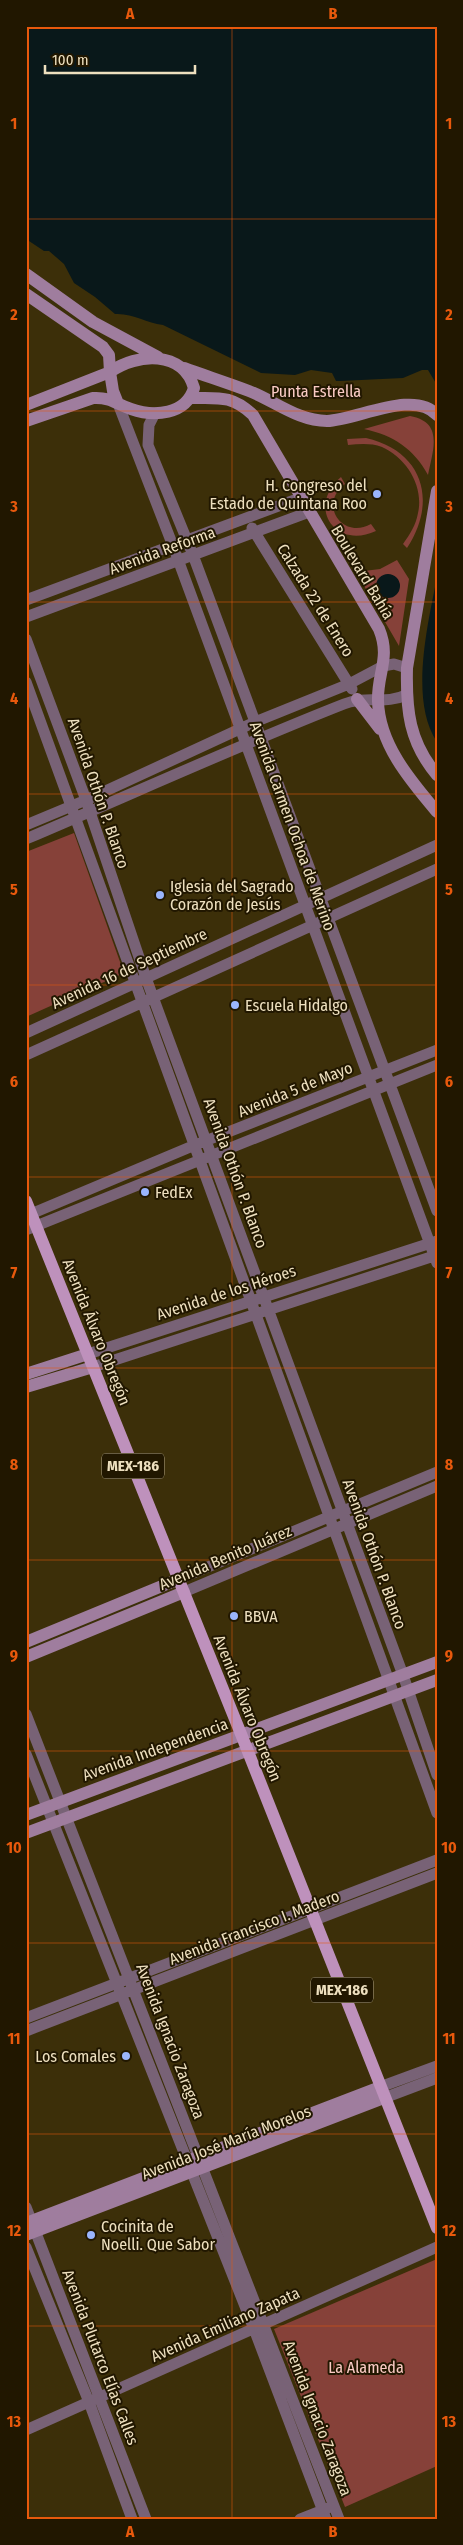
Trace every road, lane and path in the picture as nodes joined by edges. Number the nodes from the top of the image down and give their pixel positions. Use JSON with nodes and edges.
{"nodes":[{"id":1,"x":26,"y":274,"type":"edge"},
{"id":2,"x":26,"y":294,"type":"edge"},
{"id":3,"x":161,"y":358,"type":"junction"},
{"id":4,"x":184,"y":368,"type":"junction"},
{"id":5,"x":110,"y":372,"type":"junction"},
{"id":6,"x":191,"y":398,"type":"junction"},
{"id":7,"x":117,"y":401,"type":"junction"},
{"id":8,"x":26,"y":405,"type":"edge"},
{"id":9,"x":155,"y":413,"type":"junction"},
{"id":10,"x":437,"y":415,"type":"edge"},
{"id":11,"x":26,"y":421,"type":"edge"},
{"id":12,"x":437,"y":491,"type":"edge"},
{"id":13,"x":300,"y":498,"type":"junction"},
{"id":14,"x":308,"y":512,"type":"junction"},
{"id":15,"x":246,"y":519,"type":"junction"},
{"id":16,"x":255,"y":533,"type":"junction"},
{"id":17,"x":186,"y":541,"type":"junction"},
{"id":18,"x":173,"y":546,"type":"junction"},
{"id":19,"x":193,"y":555,"type":"junction"},
{"id":20,"x":178,"y":561,"type":"junction"},
{"id":21,"x":26,"y":600,"type":"edge"},
{"id":22,"x":26,"y":617,"type":"edge"},
{"id":23,"x":26,"y":639,"type":"edge"},
{"id":24,"x":384,"y":666,"type":"junction"},
{"id":25,"x":407,"y":668,"type":"junction"},
{"id":26,"x":26,"y":682,"type":"edge"},
{"id":27,"x":348,"y":684,"type":"junction"},
{"id":28,"x":406,"y":695,"type":"junction"},
{"id":29,"x":358,"y":699,"type":"junction"},
{"id":30,"x":378,"y":699,"type":"junction"},
{"id":31,"x":255,"y":722,"type":"junction"},
{"id":32,"x":240,"y":729,"type":"junction"},
{"id":33,"x":382,"y":731,"type":"junction"},
{"id":34,"x":260,"y":737,"type":"junction"},
{"id":35,"x":246,"y":744,"type":"junction"},
{"id":36,"x":437,"y":775,"type":"edge"},
{"id":37,"x":86,"y":800,"type":"junction"},
{"id":38,"x":73,"y":805,"type":"junction"},
{"id":39,"x":437,"y":812,"type":"edge"},
{"id":40,"x":90,"y":813,"type":"junction"},
{"id":41,"x":77,"y":818,"type":"junction"},
{"id":42,"x":26,"y":825,"type":"edge"},
{"id":43,"x":26,"y":839,"type":"edge"},
{"id":44,"x":437,"y":845,"type":"edge"},
{"id":45,"x":437,"y":869,"type":"edge"},
{"id":46,"x":320,"y":898,"type":"junction"},
{"id":47,"x":305,"y":905,"type":"junction"},
{"id":48,"x":328,"y":918,"type":"junction"},
{"id":49,"x":313,"y":926,"type":"junction"},
{"id":50,"x":350,"y":979,"type":"junction"},
{"id":51,"x":141,"y":981,"type":"junction"},
{"id":52,"x":335,"y":986,"type":"junction"},
{"id":53,"x":154,"y":997,"type":"junction"},
{"id":54,"x":143,"y":1002,"type":"junction"},
{"id":55,"x":26,"y":1034,"type":"edge"},
{"id":56,"x":437,"y":1050,"type":"edge"},
{"id":57,"x":26,"y":1055,"type":"edge"},
{"id":58,"x":437,"y":1066,"type":"edge"},
{"id":59,"x":384,"y":1072,"type":"junction"},
{"id":60,"x":368,"y":1077,"type":"junction"},
{"id":61,"x":389,"y":1084,"type":"junction"},
{"id":62,"x":374,"y":1090,"type":"junction"},
{"id":63,"x":405,"y":1127,"type":"junction"},
{"id":64,"x":390,"y":1133,"type":"junction"},
{"id":65,"x":208,"y":1142,"type":"junction"},
{"id":66,"x":195,"y":1146,"type":"junction"},
{"id":67,"x":212,"y":1154,"type":"junction"},
{"id":68,"x":200,"y":1159,"type":"junction"},
{"id":69,"x":26,"y":1201,"type":"edge"},
{"id":70,"x":437,"y":1211,"type":"edge"},
{"id":71,"x":29,"y":1215,"type":"edge"},
{"id":72,"x":31,"y":1228,"type":"edge"},
{"id":73,"x":433,"y":1242,"type":"edge"},
{"id":74,"x":436,"y":1258,"type":"edge"},
{"id":75,"x":264,"y":1297,"type":"junction"},
{"id":76,"x":252,"y":1301,"type":"junction"},
{"id":77,"x":269,"y":1310,"type":"junction"},
{"id":78,"x":257,"y":1314,"type":"junction"},
{"id":79,"x":88,"y":1354,"type":"junction"},
{"id":80,"x":93,"y":1367,"type":"junction"},
{"id":81,"x":26,"y":1374,"type":"edge"},
{"id":82,"x":26,"y":1388,"type":"edge"},
{"id":83,"x":437,"y":1472,"type":"edge"},
{"id":84,"x":437,"y":1486,"type":"edge"},
{"id":85,"x":341,"y":1512,"type":"junction"},
{"id":86,"x":329,"y":1517,"type":"junction"},
{"id":87,"x":346,"y":1524,"type":"junction"},
{"id":88,"x":334,"y":1528,"type":"junction"},
{"id":89,"x":179,"y":1579,"type":"junction"},
{"id":90,"x":184,"y":1592,"type":"junction"},
{"id":91,"x":26,"y":1642,"type":"edge"},
{"id":92,"x":26,"y":1657,"type":"edge"},
{"id":93,"x":437,"y":1662,"type":"edge"},
{"id":94,"x":403,"y":1675,"type":"junction"},
{"id":95,"x":388,"y":1680,"type":"junction"},
{"id":96,"x":437,"y":1680,"type":"edge"},
{"id":97,"x":408,"y":1691,"type":"junction"},
{"id":98,"x":395,"y":1696,"type":"junction"},
{"id":99,"x":26,"y":1714,"type":"edge"},
{"id":100,"x":242,"y":1734,"type":"junction"},
{"id":101,"x":205,"y":1747,"type":"junction"},
{"id":102,"x":247,"y":1752,"type":"junction"},
{"id":103,"x":26,"y":1754,"type":"edge"},
{"id":104,"x":212,"y":1764,"type":"junction"},
{"id":105,"x":437,"y":1775,"type":"edge"},
{"id":106,"x":116,"y":1781,"type":"junction"},
{"id":107,"x":123,"y":1797,"type":"junction"},
{"id":108,"x":54,"y":1804,"type":"junction"},
{"id":109,"x":437,"y":1813,"type":"edge"},
{"id":110,"x":26,"y":1815,"type":"edge"},
{"id":111,"x":60,"y":1820,"type":"junction"},
{"id":112,"x":26,"y":1833,"type":"edge"},
{"id":113,"x":437,"y":1860,"type":"edge"},
{"id":114,"x":437,"y":1874,"type":"edge"},
{"id":115,"x":309,"y":1908,"type":"junction"},
{"id":116,"x":315,"y":1921,"type":"junction"},
{"id":117,"x":129,"y":1978,"type":"junction"},
{"id":118,"x":118,"y":1982,"type":"junction"},
{"id":119,"x":134,"y":1990,"type":"junction"},
{"id":120,"x":122,"y":1995,"type":"junction"},
{"id":121,"x":26,"y":2018,"type":"edge"},
{"id":122,"x":26,"y":2031,"type":"edge"},
{"id":123,"x":437,"y":2066,"type":"edge"},
{"id":124,"x":437,"y":2078,"type":"edge"},
{"id":125,"x":382,"y":2093,"type":"junction"},
{"id":126,"x":195,"y":2164,"type":"junction"},
{"id":127,"x":26,"y":2207,"type":"edge"},
{"id":128,"x":30,"y":2228,"type":"edge"},
{"id":129,"x":437,"y":2228,"type":"edge"},
{"id":130,"x":26,"y":2247,"type":"edge"},
{"id":131,"x":437,"y":2247,"type":"edge"},
{"id":132,"x":265,"y":2324,"type":"junction"},
{"id":133,"x":254,"y":2329,"type":"junction"},
{"id":134,"x":93,"y":2400,"type":"junction"},
{"id":135,"x":26,"y":2430,"type":"edge"},
{"id":136,"x":334,"y":2506,"type":"junction"},
{"id":137,"x":324,"y":2514,"type":"edge"},
{"id":138,"x":132,"y":2519,"type":"edge"},
{"id":139,"x":146,"y":2519,"type":"edge"},
{"id":140,"x":300,"y":2519,"type":"edge"},
{"id":141,"x":339,"y":2519,"type":"edge"}],
"edges":[{"from":1,"to":3,"type":"main road"},
{"from":2,"to":5,"type":"main road"},
{"from":3,"to":4,"type":"main road"},
{"from":3,"to":5,"type":"main road"},
{"from":4,"to":6,"type":"main road"},
{"from":4,"to":10,"type":"main road"},
{"from":5,"to":7,"type":"main road"},
{"from":5,"to":8,"type":"main road"},
{"from":6,"to":9,"type":"main road"},
{"from":6,"to":13,"type":"main road","name":"Boulevard Bahía"},
{"from":7,"to":9,"type":"main road"},
{"from":7,"to":11,"type":"main road"},
{"from":7,"to":18,"type":"street","name":"Avenida Carmen Ochoa de Merino"},
{"from":9,"to":17,"type":"street","name":"Avenida Carmen Ochoa de Merino"},
{"from":12,"to":25,"type":"main road","name":"Boulevard Bahía"},
{"from":13,"to":14,"type":"main road","name":"Boulevard Bahía"},
{"from":13,"to":15,"type":"street","name":"Avenida Reforma"},
{"from":14,"to":16,"type":"street","name":"Avenida Reforma"},
{"from":14,"to":24,"type":"main road","name":"Boulevard Bahía"},
{"from":15,"to":16,"type":"street","name":"Calzada 22 de Enero"},
{"from":15,"to":17,"type":"street","name":"Avenida Reforma"},
{"from":16,"to":19,"type":"street","name":"Avenida Reforma"},
{"from":16,"to":27,"type":"street","name":"Calzada 22 de Enero"},
{"from":17,"to":18,"type":"street","name":"Avenida Reforma"},
{"from":17,"to":19,"type":"street","name":"Avenida Carmen Ochoa de Merino"},
{"from":18,"to":20,"type":"street","name":"Avenida Carmen Ochoa de Merino"},
{"from":18,"to":21,"type":"street","name":"Avenida Reforma"},
{"from":19,"to":20,"type":"street","name":"Avenida Reforma"},
{"from":19,"to":31,"type":"street","name":"Avenida Carmen Ochoa de Merino"},
{"from":20,"to":22,"type":"street","name":"Avenida Reforma"},
{"from":20,"to":32,"type":"street","name":"Avenida Carmen Ochoa de Merino"},
{"from":23,"to":37,"type":"street","name":"Avenida Othón P. Blanco"},
{"from":24,"to":25,"type":"street"},
{"from":24,"to":27,"type":"street"},
{"from":24,"to":30,"type":"main road","name":"Boulevard Bahía"},
{"from":25,"to":28,"type":"main road","name":"Boulevard Bahía"},
{"from":26,"to":38,"type":"street","name":"Avenida Othón P. Blanco"},
{"from":27,"to":29,"type":"street","name":"Calzada 22 de Enero"},
{"from":27,"to":31,"type":"street"},
{"from":28,"to":30,"type":"street"},
{"from":28,"to":36,"type":"main road","name":"Boulevard Bahía"},
{"from":29,"to":30,"type":"street"},
{"from":29,"to":33,"type":"main road"},
{"from":29,"to":34,"type":"street"},
{"from":30,"to":33,"type":"main road","name":"Boulevard Bahía"},
{"from":31,"to":32,"type":"street"},
{"from":31,"to":34,"type":"street","name":"Avenida Carmen Ochoa de Merino"},
{"from":32,"to":35,"type":"street","name":"Avenida Carmen Ochoa de Merino"},
{"from":32,"to":37,"type":"street"},
{"from":33,"to":39,"type":"main road","name":"Boulevard Bahía"},
{"from":34,"to":35,"type":"street"},
{"from":34,"to":46,"type":"street","name":"Avenida Carmen Ochoa de Merino"},
{"from":35,"to":40,"type":"street"},
{"from":35,"to":47,"type":"street","name":"Avenida Carmen Ochoa de Merino"},
{"from":37,"to":38,"type":"street"},
{"from":37,"to":40,"type":"street","name":"Avenida Othón P. Blanco"},
{"from":38,"to":41,"type":"street","name":"Avenida Othón P. Blanco"},
{"from":38,"to":42,"type":"street"},
{"from":40,"to":41,"type":"street"},
{"from":40,"to":51,"type":"street","name":"Avenida Othón P. Blanco"},
{"from":41,"to":43,"type":"street"},
{"from":41,"to":51,"type":"street","name":"Avenida Othón P. Blanco"},
{"from":44,"to":46,"type":"street","name":"Avenida 16 de Septiembre"},
{"from":45,"to":48,"type":"street"},
{"from":46,"to":47,"type":"street","name":"Avenida 16 de Septiembre"},
{"from":46,"to":48,"type":"street","name":"Avenida Carmen Ochoa de Merino"},
{"from":47,"to":49,"type":"street","name":"Avenida Carmen Ochoa de Merino"},
{"from":47,"to":51,"type":"street","name":"Avenida 16 de Septiembre"},
{"from":48,"to":49,"type":"street"},
{"from":48,"to":50,"type":"street","name":"Avenida Carmen Ochoa de Merino"},
{"from":49,"to":52,"type":"street","name":"Avenida Carmen Ochoa de Merino"},
{"from":49,"to":53,"type":"street"},
{"from":50,"to":52,"type":"street"},
{"from":50,"to":59,"type":"street","name":"Avenida Carmen Ochoa de Merino"},
{"from":51,"to":53,"type":"street","name":"Avenida Othón P. Blanco"},
{"from":51,"to":54,"type":"street","name":"Avenida Othón P. Blanco"},
{"from":51,"to":55,"type":"street","name":"Avenida 16 de Septiembre"},
{"from":52,"to":60,"type":"street","name":"Avenida Carmen Ochoa de Merino"},
{"from":53,"to":54,"type":"street"},
{"from":53,"to":65,"type":"street","name":"Avenida Othón P. Blanco"},
{"from":54,"to":57,"type":"street"},
{"from":54,"to":66,"type":"street","name":"Avenida Othón P. Blanco"},
{"from":56,"to":59,"type":"street","name":"Avenida 5 de Mayo"},
{"from":58,"to":61,"type":"street","name":"Avenida 5 de Mayo"},
{"from":59,"to":60,"type":"street","name":"Avenida 5 de Mayo"},
{"from":59,"to":61,"type":"street","name":"Avenida Carmen Ochoa de Merino"},
{"from":60,"to":62,"type":"street","name":"Avenida Carmen Ochoa de Merino"},
{"from":60,"to":65,"type":"street","name":"Avenida 5 de Mayo"},
{"from":61,"to":62,"type":"street","name":"Avenida 5 de Mayo"},
{"from":61,"to":63,"type":"street","name":"Avenida Carmen Ochoa de Merino"},
{"from":62,"to":64,"type":"street","name":"Avenida Carmen Ochoa de Merino"},
{"from":62,"to":67,"type":"street","name":"Avenida 5 de Mayo"},
{"from":63,"to":64,"type":"street"},
{"from":63,"to":70,"type":"street","name":"Avenida Carmen Ochoa de Merino"},
{"from":64,"to":73,"type":"street","name":"Avenida Carmen Ochoa de Merino"},
{"from":65,"to":66,"type":"street","name":"Avenida 5 de Mayo"},
{"from":65,"to":67,"type":"street","name":"Avenida Othón P. Blanco"},
{"from":66,"to":68,"type":"street","name":"Avenida Othón P. Blanco"},
{"from":66,"to":71,"type":"street","name":"Avenida 5 de Mayo"},
{"from":67,"to":68,"type":"street","name":"Avenida 5 de Mayo"},
{"from":67,"to":75,"type":"street","name":"Avenida Othón P. Blanco"},
{"from":68,"to":72,"type":"street","name":"Avenida 5 de Mayo"},
{"from":68,"to":76,"type":"street","name":"Avenida Othón P. Blanco"},
{"from":69,"to":71,"type":"main road","name":"Avenida Álvaro Obregón"},
{"from":71,"to":72,"type":"main road","name":"Avenida Álvaro Obregón"},
{"from":72,"to":79,"type":"main road","name":"Avenida Álvaro Obregón"},
{"from":73,"to":74,"type":"street","name":"Avenida Carmen Ochoa de Merino"},
{"from":73,"to":75,"type":"street","name":"Avenida de los Héroes"},
{"from":74,"to":77,"type":"street","name":"Avenida de los Héroes"},
{"from":75,"to":76,"type":"street","name":"Avenida de los Héroes"},
{"from":75,"to":77,"type":"street","name":"Avenida Othón P. Blanco"},
{"from":76,"to":78,"type":"street","name":"Avenida Othón P. Blanco"},
{"from":76,"to":79,"type":"street","name":"Avenida de los Héroes"},
{"from":77,"to":78,"type":"street","name":"Avenida de los Héroes"},
{"from":77,"to":85,"type":"street","name":"Avenida Othón P. Blanco"},
{"from":78,"to":80,"type":"street","name":"Avenida de los Héroes"},
{"from":78,"to":86,"type":"street","name":"Avenida Othón P. Blanco"},
{"from":79,"to":80,"type":"main road","name":"Avenida Álvaro Obregón","number":"MEX-186"},
{"from":79,"to":81,"type":"main road","name":"Avenida de los Héroes"},
{"from":80,"to":82,"type":"main road","name":"Avenida de los Héroes"},
{"from":80,"to":89,"type":"main road","name":"Avenida Álvaro Obregón","number":"MEX-186"},
{"from":83,"to":85,"type":"street","name":"Avenida Benito Juárez"},
{"from":84,"to":87,"type":"street","name":"Avenida Benito Juárez"},
{"from":85,"to":86,"type":"street","name":"Avenida Benito Juárez"},
{"from":85,"to":87,"type":"street","name":"Avenida Othón P. Blanco"},
{"from":86,"to":88,"type":"street","name":"Avenida Othón P. Blanco"},
{"from":86,"to":89,"type":"street","name":"Avenida Benito Juárez"},
{"from":87,"to":88,"type":"street","name":"Avenida Benito Juárez"},
{"from":87,"to":94,"type":"street","name":"Avenida Othón P. Blanco"},
{"from":88,"to":90,"type":"street","name":"Avenida Benito Juárez"},
{"from":88,"to":95,"type":"street","name":"Avenida Othón P. Blanco"},
{"from":89,"to":90,"type":"main road","name":"Avenida Álvaro Obregón","number":"MEX-186"},
{"from":89,"to":91,"type":"main road","name":"Avenida Benito Juárez"},
{"from":90,"to":92,"type":"main road","name":"Avenida Benito Juárez"},
{"from":90,"to":100,"type":"main road","name":"Avenida Álvaro Obregón","number":"MEX-186"},
{"from":93,"to":94,"type":"main road","name":"Avenida Independencia"},
{"from":94,"to":95,"type":"main road","name":"Avenida Independencia"},
{"from":94,"to":97,"type":"street","name":"Avenida Othón P. Blanco"},
{"from":95,"to":98,"type":"street","name":"Avenida Othón P. Blanco"},
{"from":95,"to":100,"type":"main road","name":"Avenida Independencia"},
{"from":96,"to":97,"type":"main road","name":"Avenida Independencia"},
{"from":97,"to":98,"type":"main road","name":"Avenida Independencia"},
{"from":97,"to":105,"type":"street","name":"Avenida Othón P. Blanco"},
{"from":98,"to":102,"type":"main road","name":"Avenida Independencia"},
{"from":98,"to":109,"type":"street","name":"Avenida Othón P. Blanco"},
{"from":99,"to":108,"type":"street","name":"Avenida Ignacio Zaragoza"},
{"from":100,"to":101,"type":"main road","name":"Avenida Independencia"},
{"from":100,"to":102,"type":"main road","name":"Avenida Álvaro Obregón","number":"MEX-186"},
{"from":101,"to":104,"type":"main road"},
{"from":101,"to":106,"type":"main road","name":"Avenida Independencia"},
{"from":102,"to":104,"type":"main road","name":"Avenida Independencia"},
{"from":102,"to":115,"type":"main road","name":"Avenida Álvaro Obregón","number":"MEX-186"},
{"from":103,"to":108,"type":"street","name":"Avenida Ignacio Zaragoza"},
{"from":104,"to":107,"type":"main road","name":"Avenida Independencia"},
{"from":106,"to":107,"type":"main road"},
{"from":106,"to":108,"type":"main road","name":"Avenida Independencia"},
{"from":107,"to":111,"type":"main road","name":"Avenida Independencia"},
{"from":108,"to":110,"type":"main road","name":"Avenida Independencia"},
{"from":108,"to":111,"type":"street","name":"Avenida Ignacio Zaragoza"},
{"from":111,"to":112,"type":"main road","name":"Avenida Independencia"},
{"from":111,"to":117,"type":"street","name":"Avenida Ignacio Zaragoza"},
{"from":111,"to":118,"type":"street","name":"Avenida Ignacio Zaragoza"},
{"from":113,"to":115,"type":"street","name":"Avenida Francisco I. Madero"},
{"from":114,"to":116,"type":"street","name":"Avenida Francisco I. Madero"},
{"from":115,"to":116,"type":"main road","name":"Avenida Álvaro Obregón","number":"MEX-186"},
{"from":115,"to":117,"type":"street","name":"Avenida Francisco I. Madero"},
{"from":116,"to":119,"type":"street","name":"Avenida Francisco I. Madero"},
{"from":116,"to":125,"type":"main road","name":"Avenida Álvaro Obregón","number":"MEX-186"},
{"from":117,"to":118,"type":"street","name":"Avenida Francisco I. Madero"},
{"from":117,"to":119,"type":"street","name":"Avenida Ignacio Zaragoza"},
{"from":118,"to":120,"type":"street","name":"Avenida Ignacio Zaragoza"},
{"from":118,"to":121,"type":"street","name":"Avenida Francisco I. Madero"},
{"from":119,"to":120,"type":"street","name":"Avenida Francisco I. Madero"},
{"from":119,"to":126,"type":"street","name":"Avenida Ignacio Zaragoza"},
{"from":120,"to":122,"type":"street","name":"Avenida Francisco I. Madero"},
{"from":120,"to":126,"type":"street","name":"Avenida Ignacio Zaragoza"},
{"from":123,"to":125,"type":"street","name":"Avenida José María Morelos"},
{"from":124,"to":125,"type":"street","name":"Avenida José María Morelos"},
{"from":125,"to":126,"type":"main road","name":"Avenida José María Morelos"},
{"from":125,"to":129,"type":"main road","name":"Avenida Álvaro Obregón","number":"MEX-186"},
{"from":126,"to":128,"type":"main road","name":"Avenida José María Morelos"},
{"from":126,"to":132,"type":"street","name":"Avenida Ignacio Zaragoza"},
{"from":126,"to":133,"type":"street","name":"Avenida Ignacio Zaragoza"},
{"from":127,"to":128,"type":"street","name":"Avenida Plutarco Elías Calles"},
{"from":128,"to":134,"type":"street","name":"Avenida Plutarco Elías Calles"},
{"from":130,"to":134,"type":"street","name":"Avenida Plutarco Elías Calles"},
{"from":131,"to":132,"type":"street","name":"Avenida Emiliano Zapata"},
{"from":132,"to":133,"type":"street","name":"Avenida Emiliano Zapata"},
{"from":132,"to":136,"type":"street","name":"Avenida Ignacio Zaragoza"},
{"from":133,"to":134,"type":"street","name":"Avenida Emiliano Zapata"},
{"from":133,"to":137,"type":"street","name":"Avenida Ignacio Zaragoza"},
{"from":134,"to":135,"type":"street","name":"Avenida Emiliano Zapata"},
{"from":134,"to":138,"type":"street","name":"Avenida Plutarco Elías Calles"},
{"from":134,"to":139,"type":"street","name":"Avenida Plutarco Elías Calles"},
{"from":136,"to":137,"type":"street"},
{"from":136,"to":141,"type":"street","name":"Avenida Ignacio Zaragoza"},
{"from":137,"to":140,"type":"street"}]}
